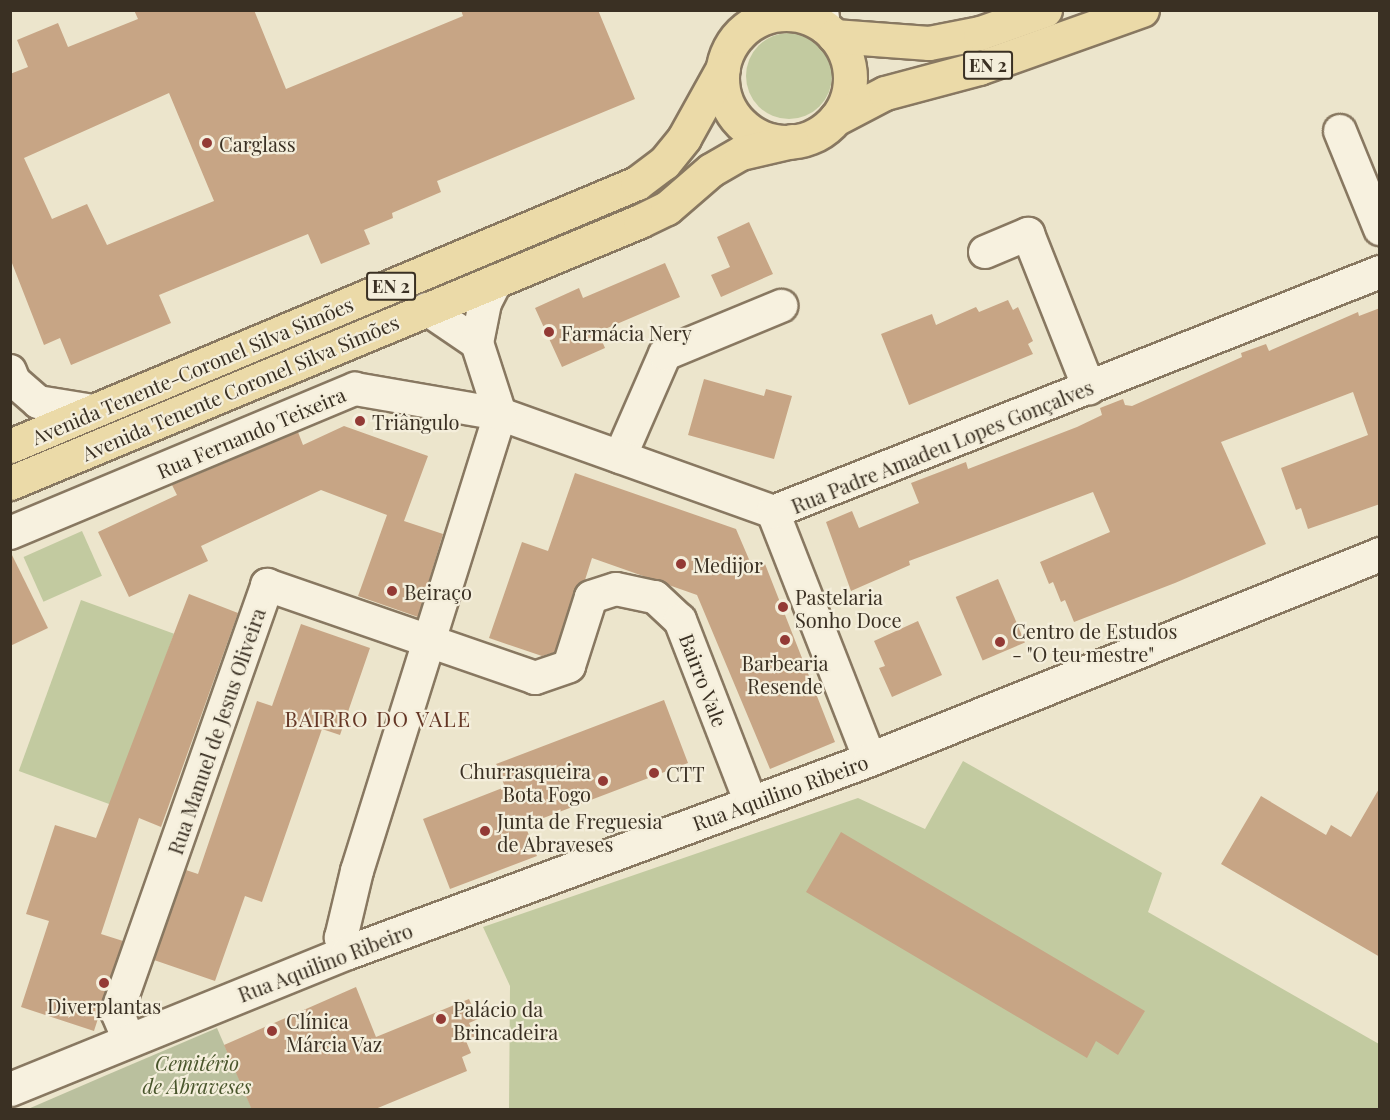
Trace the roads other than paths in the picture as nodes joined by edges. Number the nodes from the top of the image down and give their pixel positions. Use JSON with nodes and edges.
{"nodes":[{"id":1,"x":1045,"y":10,"type":"edge"},
{"id":2,"x":1142,"y":10,"type":"edge"},
{"id":3,"x":762,"y":15,"type":"edge"},
{"id":4,"x":827,"y":24,"type":"edge"},
{"id":5,"x":723,"y":68,"type":"junction"},
{"id":6,"x":835,"y":119,"type":"junction"},
{"id":7,"x":1341,"y":131,"type":"dead end"},
{"id":8,"x":792,"y":141,"type":"junction"},
{"id":9,"x":1380,"y":230,"type":"edge"},
{"id":10,"x":985,"y":252,"type":"dead end"},
{"id":11,"x":1380,"y":273,"type":"edge"},
{"id":12,"x":496,"y":281,"type":"junction"},
{"id":13,"x":781,"y":306,"type":"dead end"},
{"id":14,"x":427,"y":309,"type":"junction"},
{"id":15,"x":477,"y":344,"type":"junction"},
{"id":16,"x":12,"y":381,"type":"edge"},
{"id":17,"x":1089,"y":388,"type":"junction"},
{"id":18,"x":93,"y":411,"type":"junction"},
{"id":19,"x":500,"y":414,"type":"junction"},
{"id":20,"x":10,"y":446,"type":"edge"},
{"id":21,"x":620,"y":457,"type":"junction"},
{"id":22,"x":10,"y":483,"type":"edge"},
{"id":23,"x":773,"y":512,"type":"junction"},
{"id":24,"x":10,"y":533,"type":"edge"},
{"id":25,"x":1380,"y":554,"type":"edge"},
{"id":26,"x":430,"y":644,"type":"junction"},
{"id":27,"x":870,"y":759,"type":"junction"},
{"id":28,"x":751,"y":803,"type":"junction"},
{"id":29,"x":348,"y":952,"type":"junction"},
{"id":30,"x":129,"y":1040,"type":"junction"},
{"id":31,"x":10,"y":1089,"type":"edge"}],
"edges":[{"from":1,"to":4,"type":"main road","number":"EN 2"},
{"from":2,"to":6,"type":"main road","number":"EN 2"},
{"from":3,"to":4,"type":"main road","number":"EN 2"},
{"from":3,"to":5,"type":"main road","number":"EN 2"},
{"from":4,"to":6,"type":"main road"},
{"from":5,"to":8,"type":"main road"},
{"from":5,"to":18,"type":"main road","name":"Avenida Tenente-Coronel Silva Simões","number":"EN 2"},
{"from":6,"to":8,"type":"main road","number":"EN 2"},
{"from":7,"to":9,"type":"street"},
{"from":8,"to":12,"type":"main road","name":"Avenida Tenente Coronel Silva Simões","number":"EN 2"},
{"from":10,"to":17,"type":"street"},
{"from":11,"to":17,"type":"street","name":"Rua Padre Amadeu Lopes Gonçalves"},
{"from":12,"to":14,"type":"main road","name":"Avenida Tenente Coronel Silva Simões","number":"EN 2"},
{"from":12,"to":15,"type":"street"},
{"from":13,"to":21,"type":"street"},
{"from":14,"to":15,"type":"street"},
{"from":14,"to":22,"type":"main road","name":"Avenida Tenente Coronel Silva Simões","number":"EN 2"},
{"from":15,"to":19,"type":"street"},
{"from":16,"to":18,"type":"street"},
{"from":17,"to":23,"type":"street","name":"Rua Padre Amadeu Lopes Gonçalves"},
{"from":18,"to":20,"type":"main road","name":"Avenida Tenente-Coronel Silva Simões","number":"EN 2"},
{"from":19,"to":21,"type":"street","name":"Rua Padre Amadeu Lopes Gonçalves"},
{"from":19,"to":24,"type":"street","name":"Rua Fernando Teixeira"},
{"from":19,"to":26,"type":"street"},
{"from":21,"to":23,"type":"street","name":"Rua Padre Amadeu Lopes Gonçalves"},
{"from":23,"to":27,"type":"street"},
{"from":25,"to":27,"type":"street","name":"Rua Aquilino Ribeiro"},
{"from":26,"to":28,"type":"street","name":"Bairro Vale"},
{"from":26,"to":29,"type":"street"},
{"from":26,"to":30,"type":"street","name":"Rua Manuel de Jesus Oliveira"},
{"from":27,"to":28,"type":"street","name":"Rua Aquilino Ribeiro"},
{"from":28,"to":29,"type":"street","name":"Rua Aquilino Ribeiro"},
{"from":29,"to":30,"type":"street","name":"Rua Aquilino Ribeiro"},
{"from":30,"to":31,"type":"street","name":"Rua Aquilino Ribeiro"}]}
